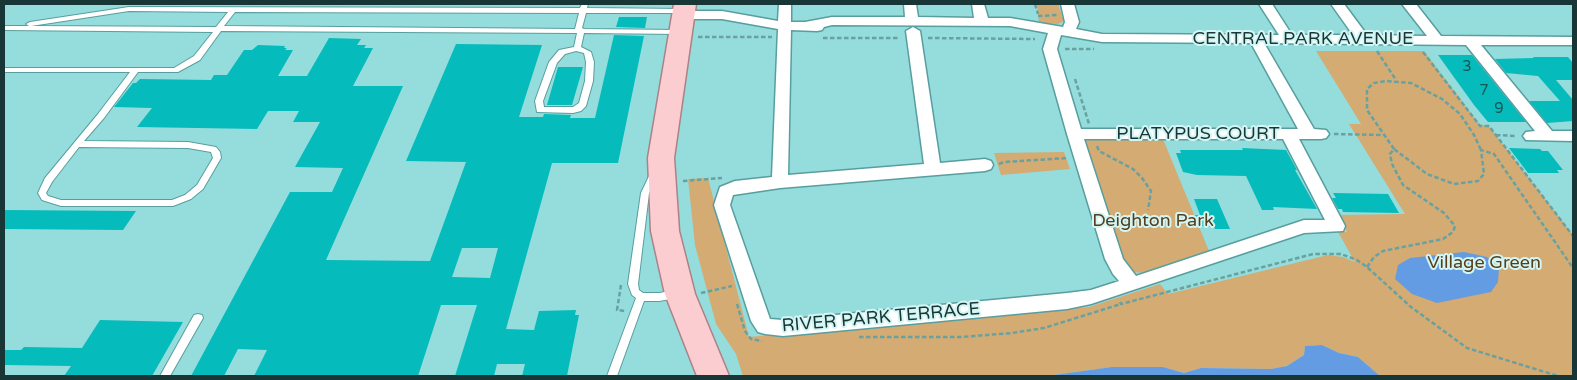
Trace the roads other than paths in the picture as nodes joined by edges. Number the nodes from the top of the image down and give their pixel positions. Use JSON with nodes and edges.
{"nodes":[{"id":1,"x":785,"y":4,"type":"edge"},
{"id":2,"x":910,"y":4,"type":"edge"},
{"id":3,"x":978,"y":4,"type":"edge"},
{"id":4,"x":1068,"y":4,"type":"edge"},
{"id":5,"x":1266,"y":4,"type":"edge"},
{"id":6,"x":1338,"y":4,"type":"edge"},
{"id":7,"x":1409,"y":4,"type":"edge"},
{"id":8,"x":187,"y":6,"type":"edge"},
{"id":9,"x":412,"y":7,"type":"edge"},
{"id":10,"x":584,"y":7,"type":"edge"},
{"id":11,"x":234,"y":10,"type":"junction"},
{"id":12,"x":1036,"y":21,"type":"junction"},
{"id":13,"x":982,"y":22,"type":"junction"},
{"id":14,"x":688,"y":23,"type":"edge"},
{"id":15,"x":784,"y":25,"type":"junction"},
{"id":16,"x":912,"y":26,"type":"junction"},
{"id":17,"x":7,"y":28,"type":"edge"},
{"id":18,"x":220,"y":29,"type":"junction"},
{"id":19,"x":580,"y":30,"type":"junction"},
{"id":20,"x":1062,"y":30,"type":"junction"},
{"id":21,"x":1255,"y":39,"type":"junction"},
{"id":22,"x":1288,"y":39,"type":"junction"},
{"id":23,"x":1369,"y":40,"type":"junction"},
{"id":24,"x":1437,"y":40,"type":"junction"},
{"id":25,"x":1470,"y":40,"type":"junction"},
{"id":26,"x":1573,"y":41,"type":"edge"},
{"id":27,"x":577,"y":48,"type":"junction"},
{"id":28,"x":4,"y":70,"type":"edge"},
{"id":29,"x":135,"y":71,"type":"junction"},
{"id":30,"x":1075,"y":134,"type":"junction"},
{"id":31,"x":1288,"y":134,"type":"junction"},
{"id":32,"x":1531,"y":136,"type":"road end"},
{"id":33,"x":1564,"y":139,"type":"edge"},
{"id":34,"x":77,"y":144,"type":"junction"},
{"id":35,"x":661,"y":158,"type":"junction"},
{"id":36,"x":990,"y":165,"type":"road end"},
{"id":37,"x":933,"y":170,"type":"junction"},
{"id":38,"x":780,"y":182,"type":"junction"},
{"id":39,"x":1132,"y":284,"type":"junction"},
{"id":40,"x":691,"y":292,"type":"junction"},
{"id":41,"x":641,"y":296,"type":"junction"},
{"id":42,"x":198,"y":318,"type":"dead end"},
{"id":43,"x":709,"y":368,"type":"edge"},
{"id":44,"x":164,"y":376,"type":"edge"},
{"id":45,"x":612,"y":376,"type":"edge"}],
"edges":[{"from":1,"to":15,"type":"street"},
{"from":2,"to":16,"type":"street"},
{"from":3,"to":13,"type":"street"},
{"from":4,"to":20,"type":"street"},
{"from":5,"to":22,"type":"street"},
{"from":6,"to":23,"type":"street"},
{"from":7,"to":24,"type":"street"},
{"from":8,"to":11,"type":"lane"},
{"from":8,"to":17,"type":"lane"},
{"from":9,"to":10,"type":"lane"},
{"from":9,"to":11,"type":"lane"},
{"from":10,"to":14,"type":"lane"},
{"from":10,"to":19,"type":"lane"},
{"from":11,"to":18,"type":"lane"},
{"from":12,"to":13,"type":"street","name":"CENTRAL PARK AVENUE"},
{"from":12,"to":16,"type":"street","name":"CENTRAL PARK AVENUE"},
{"from":12,"to":20,"type":"street","name":"CENTRAL PARK AVENUE"},
{"from":13,"to":16,"type":"street","name":"CENTRAL PARK AVENUE"},
{"from":14,"to":15,"type":"street","name":"CENTRAL PARK AVENUE"},
{"from":14,"to":19,"type":"lane"},
{"from":14,"to":35,"type":"main road"},
{"from":15,"to":16,"type":"street","name":"CENTRAL PARK AVENUE"},
{"from":15,"to":38,"type":"street"},
{"from":16,"to":37,"type":"street"},
{"from":17,"to":18,"type":"lane"},
{"from":18,"to":19,"type":"lane"},
{"from":18,"to":29,"type":"lane"},
{"from":19,"to":27,"type":"lane"},
{"from":20,"to":21,"type":"street","name":"CENTRAL PARK AVENUE"},
{"from":20,"to":30,"type":"street"},
{"from":21,"to":22,"type":"street","name":"CENTRAL PARK AVENUE"},
{"from":21,"to":31,"type":"street","name":"PLATYPUS COURT"},
{"from":22,"to":23,"type":"street","name":"CENTRAL PARK AVENUE"},
{"from":23,"to":24,"type":"street","name":"CENTRAL PARK AVENUE"},
{"from":24,"to":25,"type":"street","name":"CENTRAL PARK AVENUE"},
{"from":25,"to":26,"type":"street","name":"CENTRAL PARK AVENUE"},
{"from":25,"to":33,"type":"street"},
{"from":27,"to":27,"type":"lane"},
{"from":28,"to":29,"type":"lane"},
{"from":29,"to":34,"type":"lane"},
{"from":30,"to":31,"type":"street","name":"PLATYPUS COURT"},
{"from":30,"to":39,"type":"street"},
{"from":31,"to":39,"type":"street","name":"RIVER PARK TERRACE"},
{"from":32,"to":33,"type":"street"},
{"from":34,"to":34,"type":"lane"},
{"from":35,"to":40,"type":"main road"},
{"from":35,"to":41,"type":"lane"},
{"from":36,"to":37,"type":"street","name":"RIVER PARK TERRACE"},
{"from":37,"to":38,"type":"street","name":"RIVER PARK TERRACE"},
{"from":38,"to":39,"type":"street","name":"RIVER PARK TERRACE"},
{"from":40,"to":41,"type":"lane"},
{"from":40,"to":43,"type":"main road"},
{"from":41,"to":45,"type":"lane"},
{"from":42,"to":44,"type":"lane"}]}
